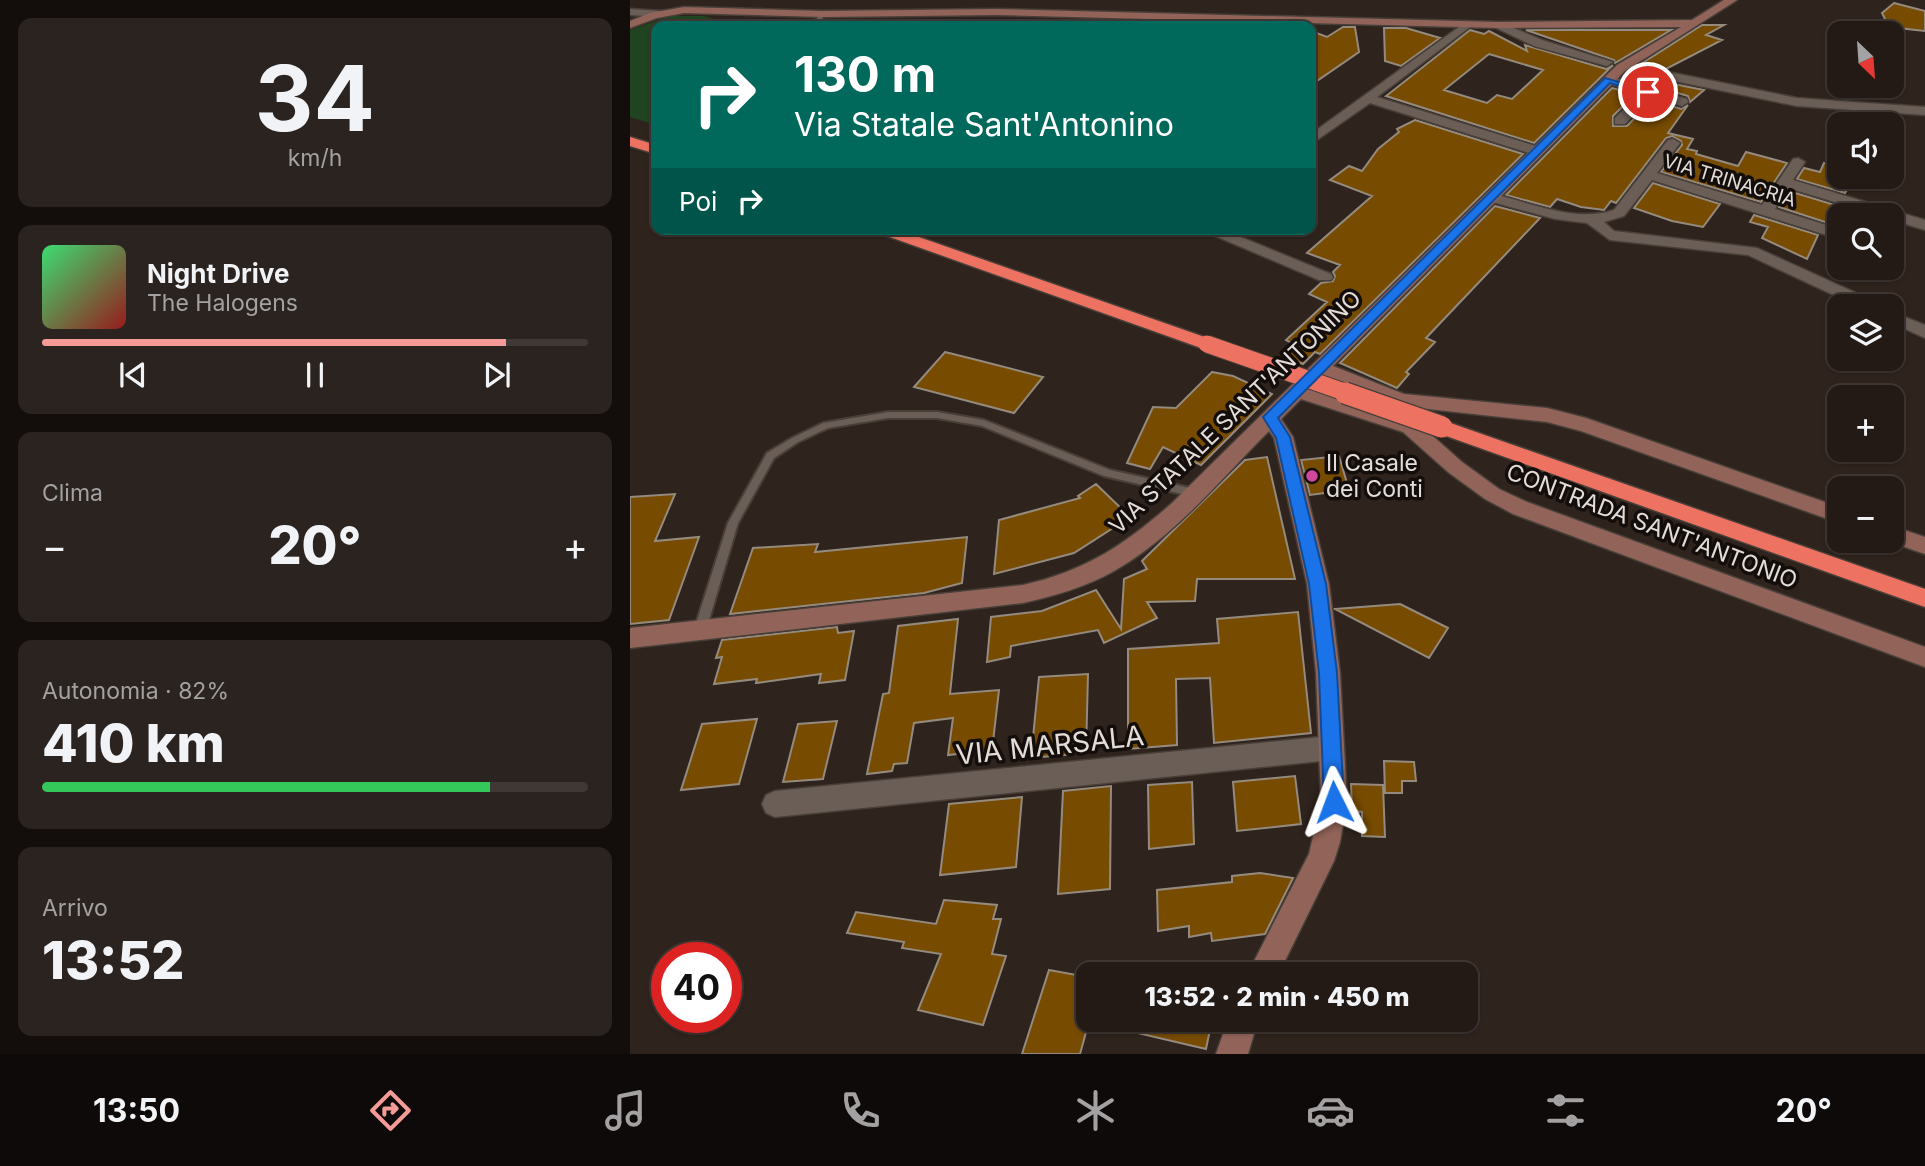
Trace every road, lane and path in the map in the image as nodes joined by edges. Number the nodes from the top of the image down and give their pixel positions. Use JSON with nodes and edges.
{"nodes":[{"id":1,"x":1732,"y":0,"type":"edge"},
{"id":2,"x":630,"y":12,"type":"edge"},
{"id":3,"x":661,"y":13,"type":"junction"},
{"id":4,"x":822,"y":14,"type":"junction"},
{"id":5,"x":817,"y":21,"type":"edge"},
{"id":6,"x":1223,"y":21,"type":"edge"},
{"id":7,"x":1316,"y":23,"type":"edge"},
{"id":8,"x":1698,"y":23,"type":"junction"},
{"id":9,"x":630,"y":25,"type":"edge"},
{"id":10,"x":1466,"y":25,"type":"junction"},
{"id":11,"x":1498,"y":25,"type":"junction"},
{"id":12,"x":1622,"y":65,"type":"junction"},
{"id":13,"x":1609,"y":80,"type":"junction"},
{"id":14,"x":1648,"y":92,"type":"junction"},
{"id":15,"x":1368,"y":98,"type":"junction"},
{"id":16,"x":1682,"y":102,"type":"dead end"},
{"id":17,"x":1925,"y":111,"type":"edge"},
{"id":18,"x":1620,"y":121,"type":"dead end"},
{"id":19,"x":1316,"y":135,"type":"edge"},
{"id":20,"x":630,"y":141,"type":"edge"},
{"id":21,"x":1673,"y":143,"type":"dead end"},
{"id":22,"x":651,"y":148,"type":"edge"},
{"id":23,"x":1537,"y":151,"type":"junction"},
{"id":24,"x":1798,"y":162,"type":"dead end"},
{"id":25,"x":1649,"y":175,"type":"junction"},
{"id":26,"x":1785,"y":182,"type":"junction"},
{"id":27,"x":1490,"y":197,"type":"junction"},
{"id":28,"x":1766,"y":211,"type":"junction"},
{"id":29,"x":1590,"y":218,"type":"junction"},
{"id":30,"x":1925,"y":225,"type":"edge"},
{"id":31,"x":1827,"y":230,"type":"edge"},
{"id":32,"x":898,"y":235,"type":"edge"},
{"id":33,"x":1222,"y":235,"type":"edge"},
{"id":34,"x":1325,"y":277,"type":"dead end"},
{"id":35,"x":1844,"y":294,"type":"edge"},
{"id":36,"x":1904,"y":322,"type":"edge"},
{"id":37,"x":1925,"y":332,"type":"edge"},
{"id":38,"x":1320,"y":367,"type":"junction"},
{"id":39,"x":1303,"y":384,"type":"junction"},
{"id":40,"x":1329,"y":403,"type":"junction"},
{"id":41,"x":1437,"y":405,"type":"junction"},
{"id":42,"x":1274,"y":413,"type":"junction"},
{"id":43,"x":1418,"y":433,"type":"junction"},
{"id":44,"x":1195,"y":493,"type":"junction"},
{"id":45,"x":1827,"y":511,"type":"edge"},
{"id":46,"x":1904,"y":538,"type":"edge"},
{"id":47,"x":1925,"y":545,"type":"edge"},
{"id":48,"x":1925,"y":598,"type":"edge"},
{"id":49,"x":699,"y":630,"type":"junction"},
{"id":50,"x":630,"y":638,"type":"edge"},
{"id":51,"x":1925,"y":657,"type":"edge"},
{"id":52,"x":1331,"y":748,"type":"junction"},
{"id":53,"x":775,"y":804,"type":"dead end"},
{"id":54,"x":1268,"y":962,"type":"edge"},
{"id":55,"x":1239,"y":1032,"type":"edge"},
{"id":56,"x":1232,"y":1054,"type":"edge"}],
"edges":[{"from":1,"to":8,"type":"street","name":"VIA STATALE SANT'ANTONINO"},
{"from":2,"to":3,"type":"street"},
{"from":3,"to":4,"type":"street"},
{"from":3,"to":9,"type":"street"},
{"from":4,"to":5,"type":"lane"},
{"from":4,"to":6,"type":"street"},
{"from":7,"to":10,"type":"street"},
{"from":8,"to":11,"type":"street"},
{"from":8,"to":12,"type":"street","name":"VIA STATALE SANT'ANTONINO"},
{"from":10,"to":11,"type":"street"},
{"from":10,"to":15,"type":"street"},
{"from":11,"to":12,"type":"street"},
{"from":12,"to":13,"type":"street","name":"VIA STATALE SANT'ANTONINO"},
{"from":12,"to":17,"type":"street"},
{"from":13,"to":14,"type":"street"},
{"from":13,"to":23,"type":"street","name":"VIA STATALE SANT'ANTONINO"},
{"from":14,"to":16,"type":"street"},
{"from":14,"to":18,"type":"street"},
{"from":15,"to":19,"type":"street"},
{"from":15,"to":23,"type":"street"},
{"from":20,"to":22,"type":"highway"},
{"from":21,"to":25,"type":"street"},
{"from":23,"to":27,"type":"street","name":"VIA STATALE SANT'ANTONINO"},
{"from":24,"to":26,"type":"street"},
{"from":25,"to":28,"type":"street","name":"VIA TRINACRIA"},
{"from":25,"to":29,"type":"street"},
{"from":26,"to":28,"type":"street"},
{"from":26,"to":30,"type":"street"},
{"from":27,"to":29,"type":"street"},
{"from":27,"to":38,"type":"street","name":"VIA STATALE SANT'ANTONINO"},
{"from":28,"to":31,"type":"street","name":"VIA TRINACRIA"},
{"from":29,"to":35,"type":"street"},
{"from":32,"to":48,"type":"highway","bridge":true},
{"from":33,"to":34,"type":"street"},
{"from":36,"to":37,"type":"street"},
{"from":38,"to":39,"type":"street","name":"VIA STATALE SANT'ANTONINO"},
{"from":38,"to":41,"type":"street"},
{"from":39,"to":40,"type":"street","name":"CONTRADA SANT'ANTONIO"},
{"from":39,"to":42,"type":"street","name":"VIA STATALE SANT'ANTONINO"},
{"from":40,"to":42,"type":"street"},
{"from":40,"to":43,"type":"street","name":"CONTRADA SANT'ANTONIO"},
{"from":41,"to":43,"type":"street"},
{"from":41,"to":45,"type":"street"},
{"from":42,"to":44,"type":"street","name":"VIA STATALE SANT'ANTONINO"},
{"from":42,"to":52,"type":"street"},
{"from":43,"to":51,"type":"street","name":"CONTRADA SANT'ANTONIO"},
{"from":44,"to":49,"type":"street","name":"VIA STATALE SANT'ANTONINO"},
{"from":44,"to":49,"type":"lane"},
{"from":46,"to":47,"type":"street"},
{"from":49,"to":50,"type":"street","name":"VIA STATALE SANT'ANTONINO"},
{"from":52,"to":53,"type":"street","name":"VIA MARSALA"},
{"from":52,"to":54,"type":"street"},
{"from":55,"to":56,"type":"street"}]}
